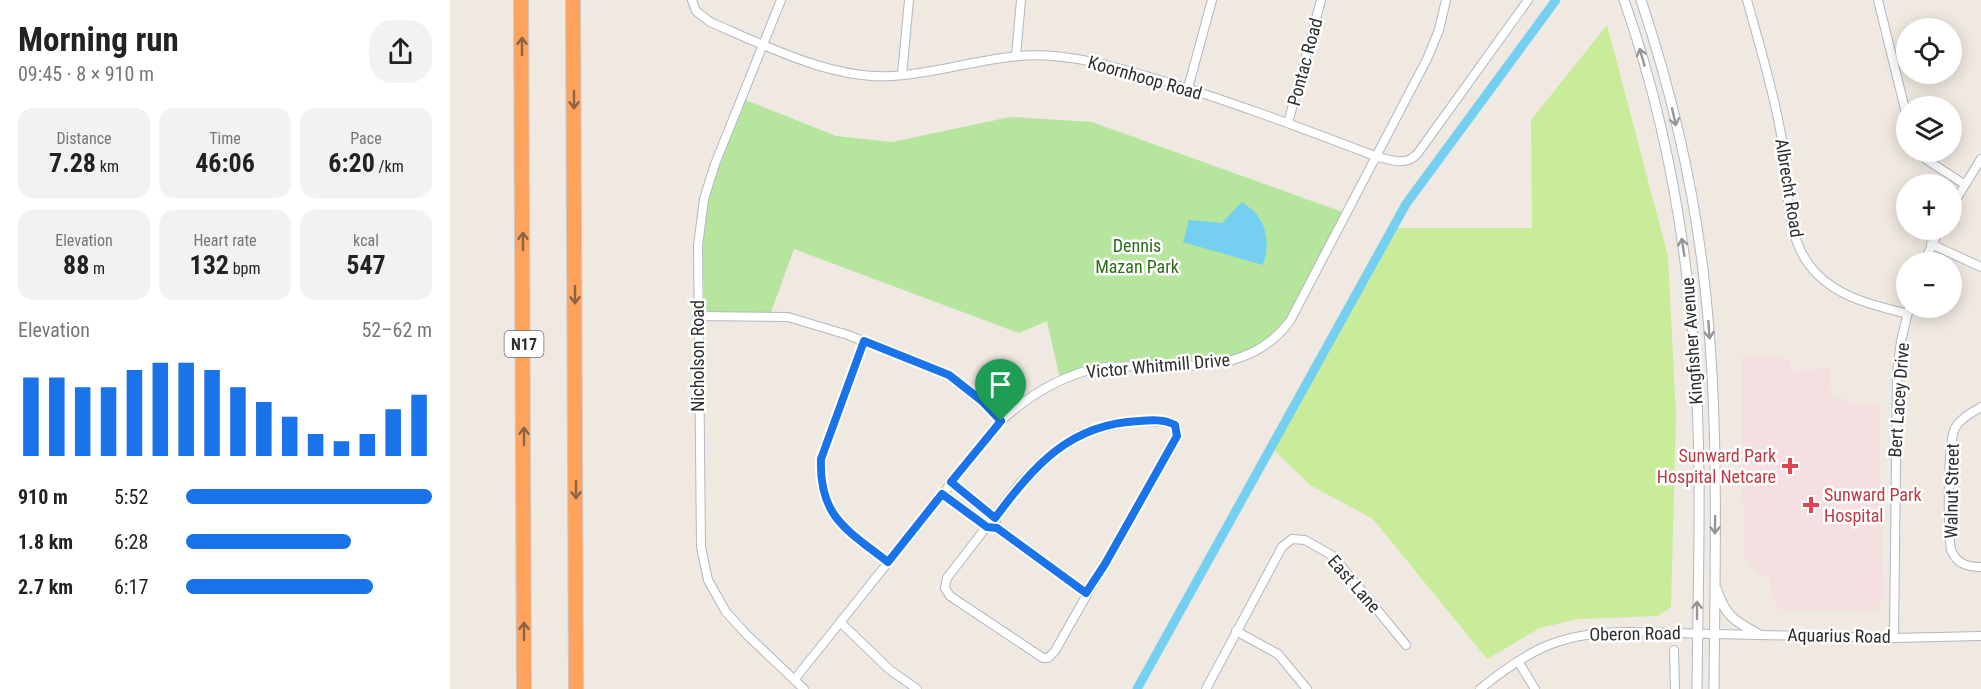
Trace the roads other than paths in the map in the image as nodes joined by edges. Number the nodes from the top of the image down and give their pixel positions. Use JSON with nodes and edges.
{"nodes":[{"id":1,"x":522,"y":0,"type":"edge"},
{"id":2,"x":573,"y":0,"type":"edge"},
{"id":3,"x":692,"y":0,"type":"edge"},
{"id":4,"x":781,"y":0,"type":"edge"},
{"id":5,"x":909,"y":0,"type":"edge"},
{"id":6,"x":1021,"y":0,"type":"edge"},
{"id":7,"x":1212,"y":0,"type":"edge"},
{"id":8,"x":1321,"y":0,"type":"edge"},
{"id":9,"x":1446,"y":0,"type":"edge"},
{"id":10,"x":1528,"y":0,"type":"edge"},
{"id":11,"x":1624,"y":0,"type":"edge"},
{"id":12,"x":1641,"y":0,"type":"edge"},
{"id":13,"x":1748,"y":0,"type":"edge"},
{"id":14,"x":1878,"y":0,"type":"edge"},
{"id":15,"x":764,"y":44,"type":"junction"},
{"id":16,"x":1016,"y":56,"type":"junction"},
{"id":17,"x":902,"y":75,"type":"junction"},
{"id":18,"x":1188,"y":88,"type":"junction"},
{"id":19,"x":1902,"y":96,"type":"edge"},
{"id":20,"x":1288,"y":123,"type":"junction"},
{"id":21,"x":1375,"y":156,"type":"junction"},
{"id":22,"x":1981,"y":159,"type":"edge"},
{"id":23,"x":1930,"y":162,"type":"edge"},
{"id":24,"x":1964,"y":184,"type":"junction"},
{"id":25,"x":1962,"y":188,"type":"edge"},
{"id":26,"x":1933,"y":240,"type":"edge"},
{"id":27,"x":1931,"y":244,"type":"junction"},
{"id":28,"x":1928,"y":252,"type":"edge"},
{"id":29,"x":1981,"y":267,"type":"edge"},
{"id":30,"x":1896,"y":308,"type":"edge"},
{"id":31,"x":697,"y":316,"type":"junction"},
{"id":32,"x":1907,"y":318,"type":"edge"},
{"id":33,"x":864,"y":341,"type":"junction"},
{"id":34,"x":1981,"y":407,"type":"edge"},
{"id":35,"x":1001,"y":421,"type":"junction"},
{"id":36,"x":951,"y":482,"type":"junction"},
{"id":37,"x":942,"y":494,"type":"junction"},
{"id":38,"x":995,"y":518,"type":"junction"},
{"id":39,"x":987,"y":527,"type":"junction"},
{"id":40,"x":997,"y":528,"type":"junction"},
{"id":41,"x":888,"y":562,"type":"junction"},
{"id":42,"x":1981,"y":567,"type":"edge"},
{"id":43,"x":1714,"y":582,"type":"junction"},
{"id":44,"x":1086,"y":593,"type":"junction"},
{"id":45,"x":840,"y":622,"type":"junction"},
{"id":46,"x":1236,"y":631,"type":"junction"},
{"id":47,"x":1697,"y":634,"type":"junction"},
{"id":48,"x":1714,"y":634,"type":"junction"},
{"id":49,"x":1758,"y":634,"type":"junction"},
{"id":50,"x":1981,"y":636,"type":"edge"},
{"id":51,"x":1894,"y":638,"type":"junction"},
{"id":52,"x":1406,"y":645,"type":"dead end"},
{"id":53,"x":1674,"y":650,"type":"dead end"},
{"id":54,"x":1518,"y":661,"type":"junction"},
{"id":55,"x":794,"y":680,"type":"junction"},
{"id":56,"x":524,"y":689,"type":"edge"},
{"id":57,"x":576,"y":689,"type":"edge"},
{"id":58,"x":804,"y":689,"type":"edge"},
{"id":59,"x":917,"y":689,"type":"edge"},
{"id":60,"x":1206,"y":689,"type":"edge"},
{"id":61,"x":1307,"y":689,"type":"edge"},
{"id":62,"x":1480,"y":689,"type":"edge"},
{"id":63,"x":1535,"y":689,"type":"edge"},
{"id":64,"x":1675,"y":689,"type":"edge"},
{"id":65,"x":1697,"y":689,"type":"edge"},
{"id":66,"x":1714,"y":689,"type":"edge"}],
"edges":[{"from":56,"to":1,"type":"highway","number":"N17","one_way":true},
{"from":2,"to":57,"type":"highway","one_way":true},
{"from":3,"to":15,"type":"street","name":"Koornhoop Road"},
{"from":4,"to":15,"type":"street","name":"Nicholson Road"},
{"from":5,"to":17,"type":"street"},
{"from":6,"to":16,"type":"street"},
{"from":7,"to":18,"type":"street"},
{"from":8,"to":20,"type":"street","name":"Pontac Road"},
{"from":9,"to":21,"type":"street","name":"Victor Whitmill Drive"},
{"from":10,"to":21,"type":"street","name":"Koornhoop Road"},
{"from":47,"to":11,"type":"street","name":"Kingfisher Avenue","one_way":true},
{"from":12,"to":43,"type":"street","name":"Kingfisher Avenue","one_way":true},
{"from":13,"to":30,"type":"street","name":"Albrecht Road"},
{"from":14,"to":19,"type":"street"},
{"from":15,"to":17,"type":"street","name":"Koornhoop Road"},
{"from":15,"to":31,"type":"street","name":"Nicholson Road"},
{"from":16,"to":17,"type":"street","name":"Koornhoop Road"},
{"from":16,"to":18,"type":"street","name":"Koornhoop Road"},
{"from":18,"to":20,"type":"street","name":"Koornhoop Road"},
{"from":20,"to":21,"type":"street","name":"Koornhoop Road"},
{"from":21,"to":35,"type":"street","name":"Victor Whitmill Drive"},
{"from":22,"to":24,"type":"street"},
{"from":23,"to":24,"type":"street"},
{"from":24,"to":25,"type":"street"},
{"from":26,"to":27,"type":"street"},
{"from":27,"to":28,"type":"street"},
{"from":27,"to":29,"type":"street"},
{"from":31,"to":33,"type":"street"},
{"from":31,"to":55,"type":"street","name":"Nicholson Road"},
{"from":32,"to":51,"type":"street","name":"Bert Lacey Drive"},
{"from":33,"to":35,"type":"street"},
{"from":33,"to":41,"type":"street"},
{"from":34,"to":42,"type":"street","name":"Walnut Street"},
{"from":35,"to":36,"type":"street","name":"Victor Whitmill Drive"},
{"from":36,"to":37,"type":"street","name":"Victor Whitmill Drive"},
{"from":36,"to":38,"type":"street"},
{"from":37,"to":39,"type":"street"},
{"from":37,"to":41,"type":"street","name":"Victor Whitmill Drive"},
{"from":38,"to":39,"type":"street"},
{"from":38,"to":40,"type":"street"},
{"from":38,"to":44,"type":"street"},
{"from":39,"to":40,"type":"street"},
{"from":39,"to":44,"type":"street"},
{"from":40,"to":44,"type":"street"},
{"from":41,"to":45,"type":"street","name":"Victor Whitmill Drive"},
{"from":43,"to":48,"type":"street","name":"Kingfisher Avenue"},
{"from":43,"to":49,"type":"street"},
{"from":45,"to":55,"type":"street","name":"Victor Whitmill Drive"},
{"from":45,"to":59,"type":"street"},
{"from":46,"to":52,"type":"street","name":"East Lane"},
{"from":46,"to":60,"type":"street"},
{"from":46,"to":61,"type":"street"},
{"from":47,"to":48,"type":"street","name":"Aquarius Road"},
{"from":47,"to":54,"type":"street","name":"Oberon Road"},
{"from":47,"to":65,"type":"street","name":"Kingfisher Avenue"},
{"from":48,"to":49,"type":"street","name":"Aquarius Road"},
{"from":48,"to":66,"type":"street","name":"Kingfisher Avenue"},
{"from":49,"to":51,"type":"street","name":"Aquarius Road"},
{"from":50,"to":51,"type":"street","name":"Aquarius Road"},
{"from":53,"to":64,"type":"street"},
{"from":54,"to":62,"type":"street","name":"Oberon Road"},
{"from":54,"to":63,"type":"street"},
{"from":55,"to":58,"type":"street","name":"Nicholson Road"}]}
